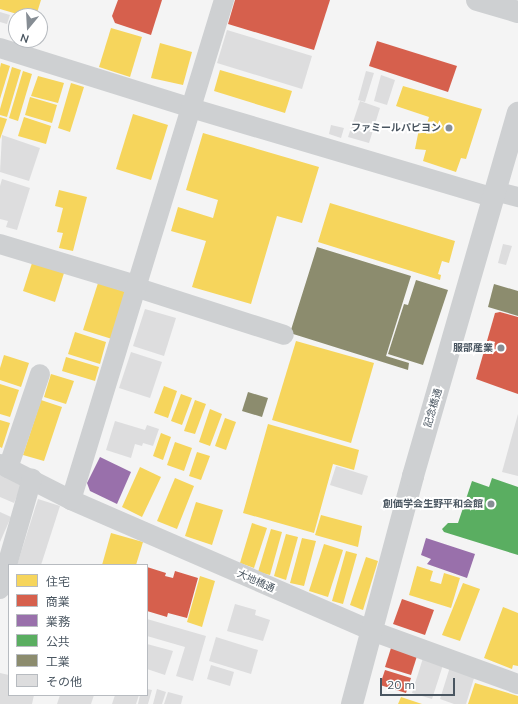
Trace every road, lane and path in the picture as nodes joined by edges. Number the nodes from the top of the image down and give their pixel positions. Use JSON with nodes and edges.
{"nodes":[{"id":1,"x":224,"y":0,"type":"edge"},
{"id":2,"x":477,"y":0,"type":"edge"},
{"id":3,"x":518,"y":12,"type":"edge"},
{"id":4,"x":0,"y":48,"type":"edge"},
{"id":5,"x":191,"y":108,"type":"junction"},
{"id":6,"x":518,"y":113,"type":"edge"},
{"id":7,"x":495,"y":195,"type":"junction"},
{"id":8,"x":518,"y":197,"type":"edge"},
{"id":9,"x":0,"y":244,"type":"edge"},
{"id":10,"x":138,"y":287,"type":"junction"},
{"id":11,"x":284,"y":335,"type":"dead end"},
{"id":12,"x":40,"y":374,"type":"dead end"},
{"id":13,"x":4,"y":466,"type":"edge"},
{"id":14,"x":32,"y":480,"type":"junction"},
{"id":15,"x":71,"y":500,"type":"junction"},
{"id":16,"x":0,"y":589,"type":"edge"},
{"id":17,"x":372,"y":631,"type":"junction"},
{"id":18,"x":518,"y":684,"type":"edge"},
{"id":19,"x":352,"y":704,"type":"edge"}],
"edges":[{"from":1,"to":5,"type":"street"},
{"from":2,"to":3,"type":"street"},
{"from":4,"to":5,"type":"street"},
{"from":5,"to":7,"type":"street"},
{"from":5,"to":10,"type":"street"},
{"from":6,"to":7,"type":"street","name":"記念橋通"},
{"from":7,"to":8,"type":"street"},
{"from":7,"to":17,"type":"street","name":"記念橋通"},
{"from":9,"to":10,"type":"street"},
{"from":10,"to":11,"type":"street"},
{"from":10,"to":15,"type":"street"},
{"from":12,"to":13,"type":"street"},
{"from":13,"to":14,"type":"street","name":"大地橋通"},
{"from":14,"to":15,"type":"street","name":"大地橋通"},
{"from":14,"to":16,"type":"street"},
{"from":15,"to":17,"type":"street","name":"大地橋通"},
{"from":17,"to":18,"type":"street","name":"大地橋通"},
{"from":17,"to":19,"type":"street","name":"記念橋通"}]}
